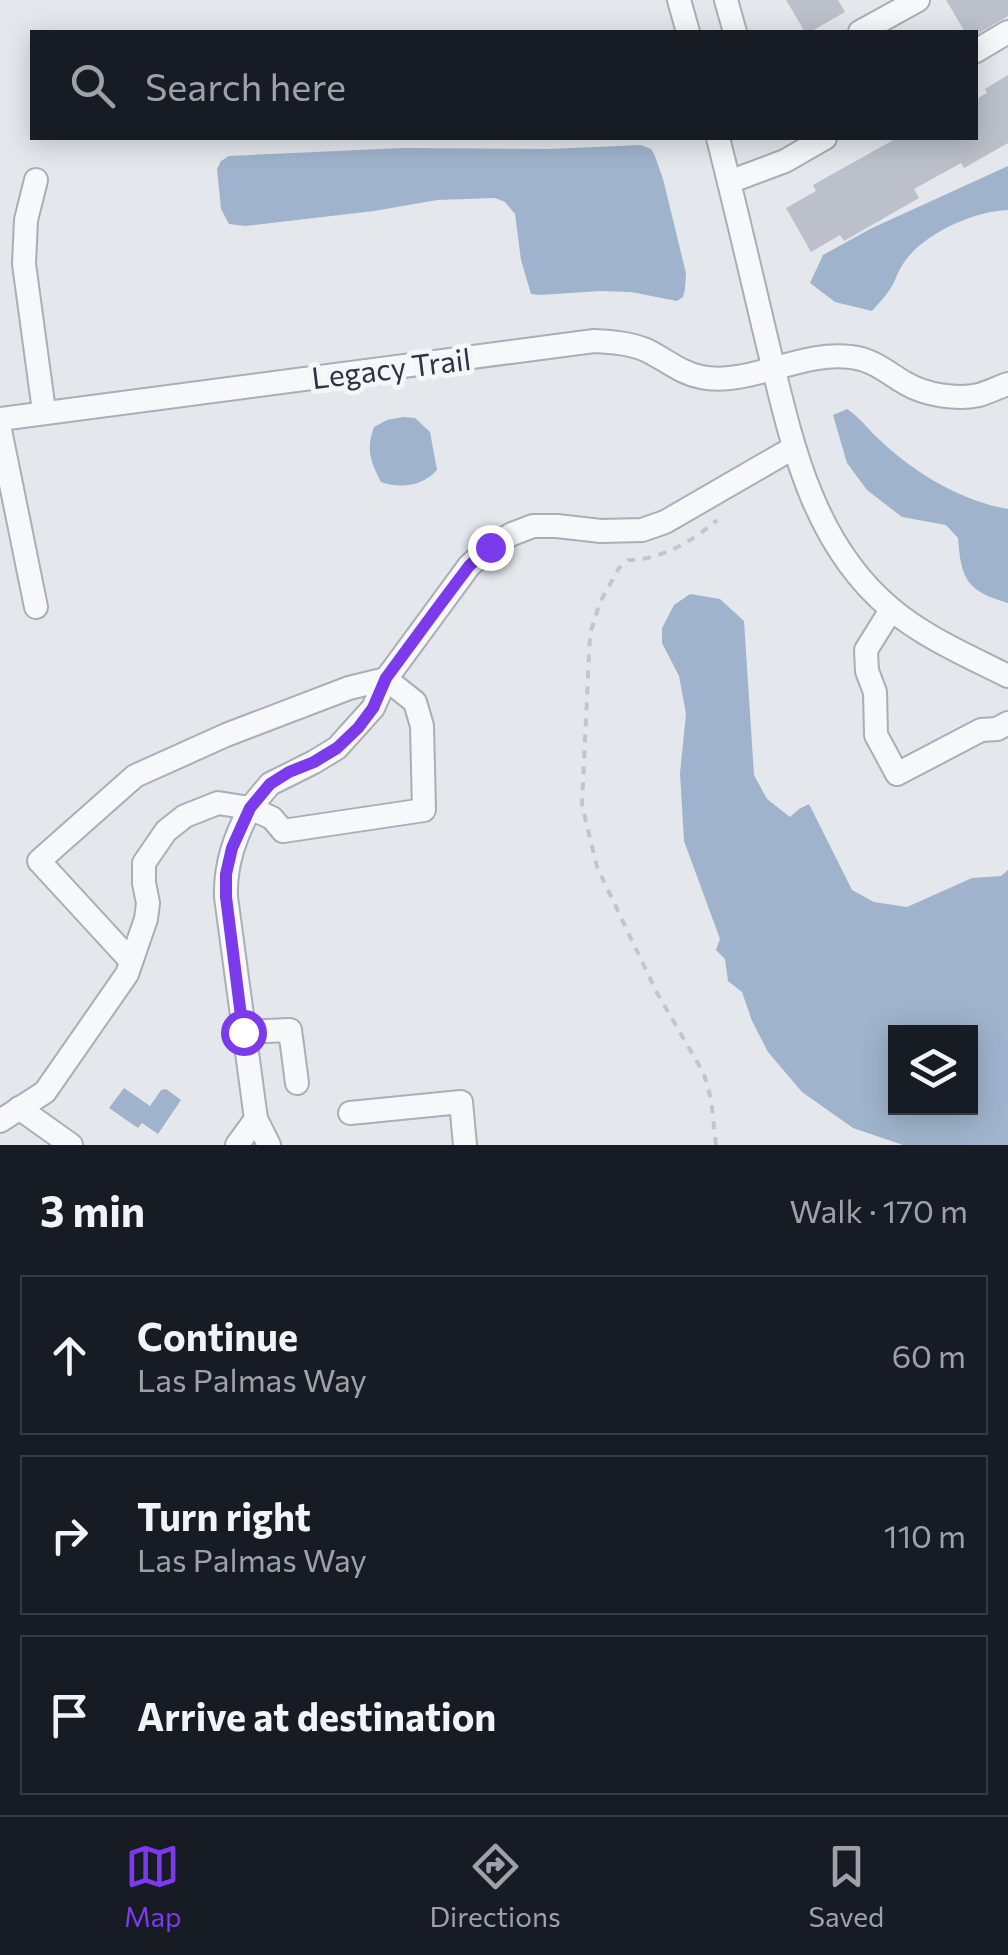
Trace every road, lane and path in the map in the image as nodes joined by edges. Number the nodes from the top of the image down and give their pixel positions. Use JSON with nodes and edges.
{"nodes":[{"id":1,"x":679,"y":0,"type":"edge"},
{"id":2,"x":726,"y":0,"type":"edge"},
{"id":3,"x":918,"y":0,"type":"edge"},
{"id":4,"x":687,"y":30,"type":"edge"},
{"id":5,"x":734,"y":30,"type":"edge"},
{"id":6,"x":864,"y":30,"type":"edge"},
{"id":7,"x":1008,"y":32,"type":"edge"},
{"id":8,"x":978,"y":49,"type":"edge"},
{"id":9,"x":718,"y":140,"type":"edge"},
{"id":10,"x":822,"y":140,"type":"edge"},
{"id":11,"x":36,"y":180,"type":"dead end"},
{"id":12,"x":729,"y":182,"type":"junction"},
{"id":13,"x":774,"y":368,"type":"junction"},
{"id":14,"x":1008,"y":384,"type":"edge"},
{"id":15,"x":44,"y":412,"type":"junction"},
{"id":16,"x":0,"y":419,"type":"edge"},
{"id":17,"x":0,"y":430,"type":"edge"},
{"id":18,"x":793,"y":448,"type":"junction"},
{"id":19,"x":725,"y":512,"type":"dead end"},
{"id":20,"x":36,"y":607,"type":"dead end"},
{"id":21,"x":891,"y":610,"type":"junction"},
{"id":22,"x":1008,"y":676,"type":"edge"},
{"id":23,"x":386,"y":678,"type":"junction"},
{"id":24,"x":1008,"y":723,"type":"edge"},
{"id":25,"x":250,"y":808,"type":"junction"},
{"id":26,"x":131,"y":960,"type":"junction"},
{"id":27,"x":243,"y":1032,"type":"junction"},
{"id":28,"x":297,"y":1083,"type":"dead end"},
{"id":29,"x":350,"y":1112,"type":"dead end"},
{"id":30,"x":10,"y":1115,"type":"edge"},
{"id":31,"x":256,"y":1119,"type":"junction"},
{"id":32,"x":71,"y":1145,"type":"edge"},
{"id":33,"x":237,"y":1145,"type":"edge"},
{"id":34,"x":269,"y":1145,"type":"edge"},
{"id":35,"x":465,"y":1145,"type":"edge"},
{"id":36,"x":716,"y":1145,"type":"edge"}],
"edges":[{"from":1,"to":4,"type":"street"},
{"from":2,"to":5,"type":"street"},
{"from":3,"to":6,"type":"street"},
{"from":7,"to":8,"type":"street"},
{"from":9,"to":12,"type":"street"},
{"from":10,"to":12,"type":"street"},
{"from":11,"to":15,"type":"street"},
{"from":12,"to":13,"type":"street"},
{"from":13,"to":14,"type":"street","name":"Legacy Trail"},
{"from":13,"to":15,"type":"street","name":"Legacy Trail"},
{"from":13,"to":18,"type":"street"},
{"from":15,"to":16,"type":"street","name":"Legacy Trail"},
{"from":17,"to":20,"type":"street"},
{"from":18,"to":21,"type":"street"},
{"from":18,"to":23,"type":"street"},
{"from":19,"to":36,"type":"path"},
{"from":21,"to":22,"type":"street"},
{"from":21,"to":24,"type":"street"},
{"from":23,"to":25,"type":"street"},
{"from":23,"to":25,"type":"street"},
{"from":23,"to":26,"type":"street"},
{"from":25,"to":26,"type":"street"},
{"from":25,"to":27,"type":"street"},
{"from":26,"to":30,"type":"street"},
{"from":27,"to":28,"type":"street"},
{"from":27,"to":31,"type":"street"},
{"from":29,"to":35,"type":"street"},
{"from":30,"to":32,"type":"street"},
{"from":31,"to":33,"type":"street"},
{"from":31,"to":34,"type":"street"}]}
